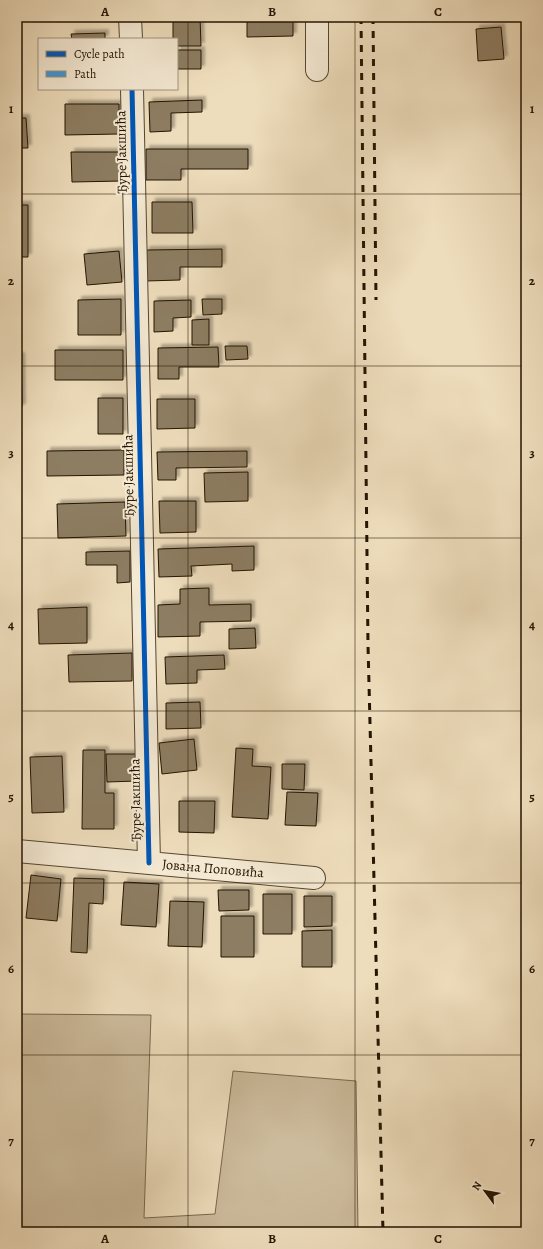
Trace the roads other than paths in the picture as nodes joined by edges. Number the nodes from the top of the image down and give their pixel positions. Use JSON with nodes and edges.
{"nodes":[{"id":1,"x":130,"y":17,"type":"edge"},
{"id":2,"x":317,"y":17,"type":"edge"},
{"id":3,"x":131,"y":38,"type":"edge"},
{"id":4,"x":317,"y":70,"type":"dead end"},
{"id":5,"x":132,"y":90,"type":"edge"},
{"id":6,"x":17,"y":851,"type":"edge"},
{"id":7,"x":148,"y":863,"type":"junction"},
{"id":8,"x":314,"y":878,"type":"dead end"}],
"edges":[{"from":1,"to":3,"type":"street"},
{"from":2,"to":4,"type":"street"},
{"from":5,"to":7,"type":"street","name":"Ђуре Јакшића"},
{"from":6,"to":7,"type":"street","name":"Јована Поповића"},
{"from":7,"to":8,"type":"street","name":"Јована Поповића"}]}
